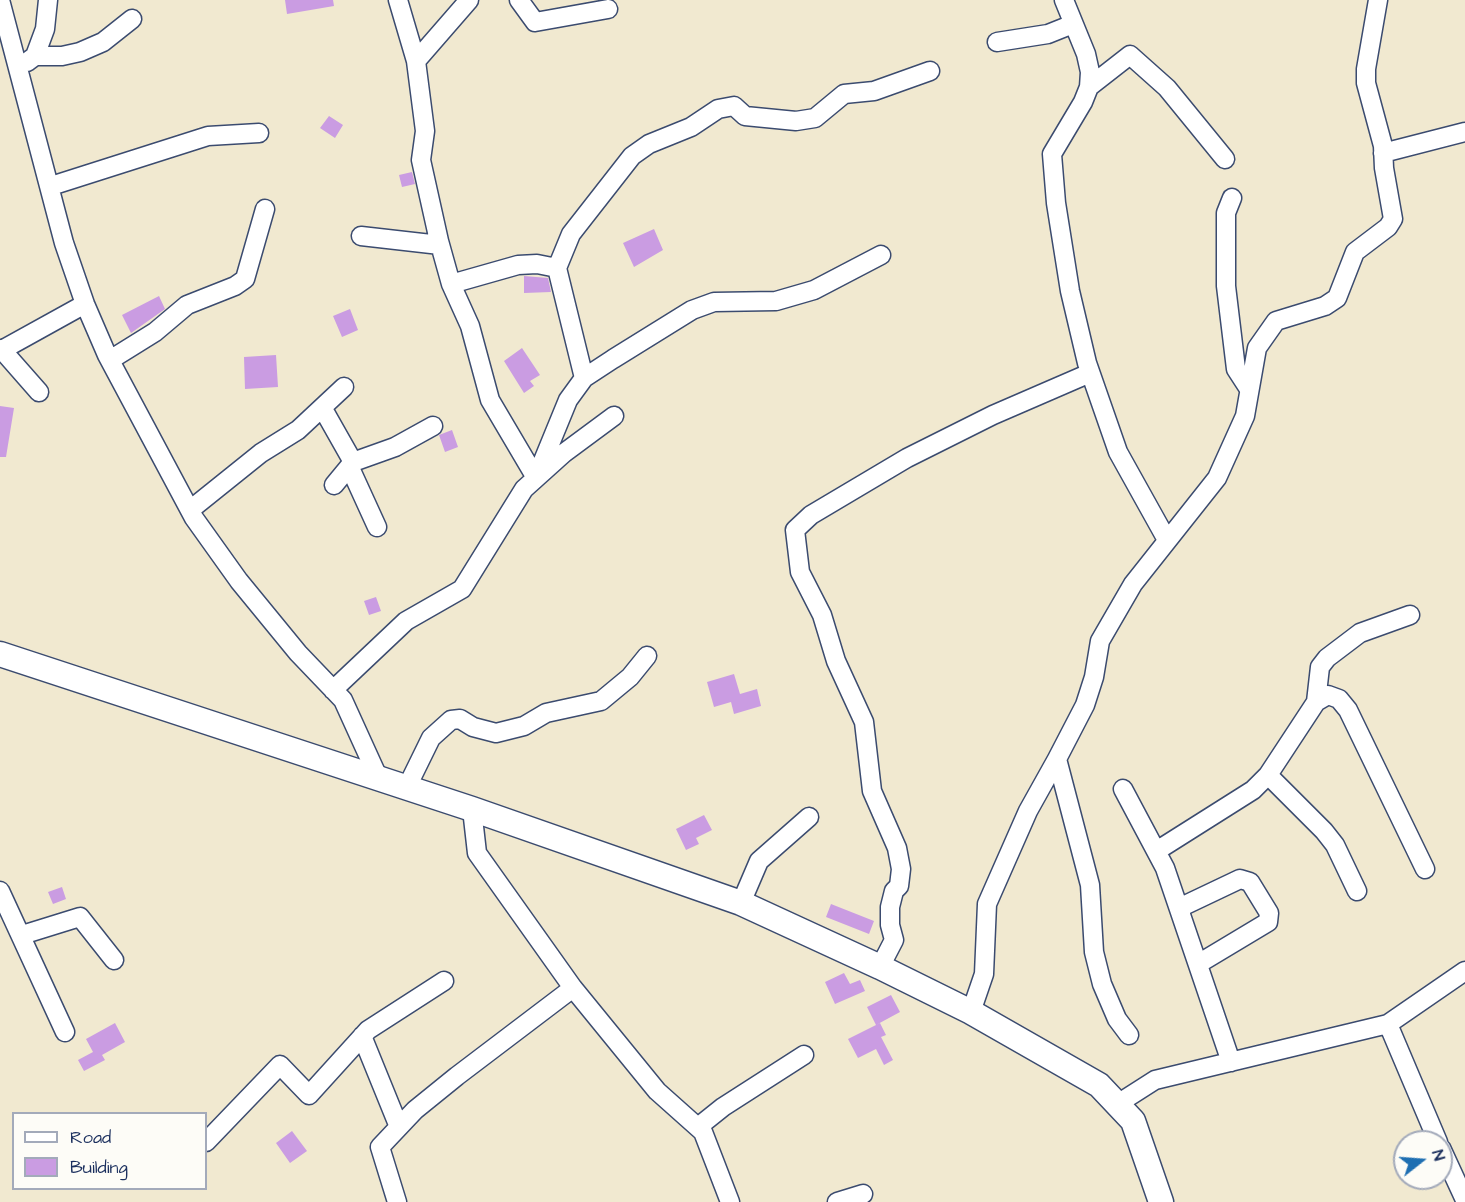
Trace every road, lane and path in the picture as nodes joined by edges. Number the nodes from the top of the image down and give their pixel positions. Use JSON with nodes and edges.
{"nodes":[{"id":1,"x":0,"y":0,"type":"edge"},
{"id":2,"x":48,"y":0,"type":"edge"},
{"id":3,"x":398,"y":0,"type":"edge"},
{"id":4,"x":470,"y":0,"type":"edge"},
{"id":5,"x":519,"y":0,"type":"edge"},
{"id":6,"x":1064,"y":0,"type":"edge"},
{"id":7,"x":1378,"y":0,"type":"edge"},
{"id":8,"x":608,"y":9,"type":"dead end"},
{"id":9,"x":132,"y":19,"type":"dead end"},
{"id":10,"x":1073,"y":24,"type":"junction"},
{"id":11,"x":5,"y":38,"type":"edge"},
{"id":12,"x":997,"y":42,"type":"dead end"},
{"id":13,"x":35,"y":56,"type":"junction"},
{"id":14,"x":416,"y":61,"type":"junction"},
{"id":15,"x":18,"y":69,"type":"junction"},
{"id":16,"x":930,"y":71,"type":"dead end"},
{"id":17,"x":1089,"y":87,"type":"junction"},
{"id":18,"x":1465,"y":132,"type":"edge"},
{"id":19,"x":259,"y":133,"type":"dead end"},
{"id":20,"x":1383,"y":153,"type":"junction"},
{"id":21,"x":1225,"y":159,"type":"dead end"},
{"id":22,"x":51,"y":186,"type":"junction"},
{"id":23,"x":1232,"y":198,"type":"dead end"},
{"id":24,"x":265,"y":209,"type":"dead end"},
{"id":25,"x":361,"y":236,"type":"dead end"},
{"id":26,"x":440,"y":245,"type":"junction"},
{"id":27,"x":880,"y":255,"type":"dead end"},
{"id":28,"x":557,"y":268,"type":"junction"},
{"id":29,"x":451,"y":284,"type":"junction"},
{"id":30,"x":85,"y":304,"type":"junction"},
{"id":31,"x":1,"y":349,"type":"edge"},
{"id":32,"x":110,"y":360,"type":"junction"},
{"id":33,"x":1090,"y":372,"type":"junction"},
{"id":34,"x":584,"y":378,"type":"junction"},
{"id":35,"x":344,"y":387,"type":"dead end"},
{"id":36,"x":1249,"y":389,"type":"junction"},
{"id":37,"x":39,"y":392,"type":"dead end"},
{"id":38,"x":323,"y":408,"type":"junction"},
{"id":39,"x":614,"y":416,"type":"dead end"},
{"id":40,"x":433,"y":426,"type":"dead end"},
{"id":41,"x":353,"y":462,"type":"junction"},
{"id":42,"x":536,"y":478,"type":"junction"},
{"id":43,"x":334,"y":485,"type":"dead end"},
{"id":44,"x":190,"y":510,"type":"junction"},
{"id":45,"x":377,"y":527,"type":"dead end"},
{"id":46,"x":1167,"y":540,"type":"junction"},
{"id":47,"x":1410,"y":615,"type":"dead end"},
{"id":48,"x":0,"y":654,"type":"edge"},
{"id":49,"x":647,"y":656,"type":"dead end"},
{"id":50,"x":333,"y":690,"type":"junction"},
{"id":51,"x":1316,"y":702,"type":"junction"},
{"id":52,"x":1057,"y":759,"type":"junction"},
{"id":53,"x":1268,"y":775,"type":"junction"},
{"id":54,"x":378,"y":777,"type":"junction"},
{"id":55,"x":407,"y":787,"type":"junction"},
{"id":56,"x":1123,"y":789,"type":"dead end"},
{"id":57,"x":472,"y":809,"type":"junction"},
{"id":58,"x":809,"y":817,"type":"dead end"},
{"id":59,"x":1158,"y":850,"type":"junction"},
{"id":60,"x":1425,"y":868,"type":"dead end"},
{"id":61,"x":0,"y":891,"type":"edge"},
{"id":62,"x":1357,"y":891,"type":"dead end"},
{"id":63,"x":741,"y":903,"type":"junction"},
{"id":64,"x":1179,"y":908,"type":"junction"},
{"id":65,"x":22,"y":935,"type":"junction"},
{"id":66,"x":114,"y":960,"type":"dead end"},
{"id":67,"x":1198,"y":964,"type":"junction"},
{"id":68,"x":880,"y":968,"type":"junction"},
{"id":69,"x":1465,"y":971,"type":"edge"},
{"id":70,"x":444,"y":981,"type":"dead end"},
{"id":71,"x":573,"y":988,"type":"junction"},
{"id":72,"x":971,"y":1012,"type":"junction"},
{"id":73,"x":1388,"y":1024,"type":"junction"},
{"id":74,"x":65,"y":1032,"type":"dead end"},
{"id":75,"x":1129,"y":1035,"type":"dead end"},
{"id":76,"x":362,"y":1036,"type":"junction"},
{"id":77,"x":804,"y":1054,"type":"dead end"},
{"id":78,"x":1231,"y":1062,"type":"junction"},
{"id":79,"x":1119,"y":1103,"type":"junction"},
{"id":80,"x":399,"y":1127,"type":"junction"},
{"id":81,"x":698,"y":1127,"type":"junction"},
{"id":82,"x":1433,"y":1130,"type":"edge"},
{"id":83,"x":207,"y":1141,"type":"edge"},
{"id":84,"x":1453,"y":1174,"type":"edge"},
{"id":85,"x":863,"y":1194,"type":"dead end"},
{"id":86,"x":1465,"y":1200,"type":"edge"},
{"id":87,"x":397,"y":1202,"type":"edge"},
{"id":88,"x":730,"y":1202,"type":"edge"},
{"id":89,"x":837,"y":1202,"type":"edge"},
{"id":90,"x":1161,"y":1202,"type":"edge"}],
"edges":[{"from":1,"to":11,"type":"street"},
{"from":2,"to":13,"type":"street"},
{"from":3,"to":14,"type":"street"},
{"from":4,"to":14,"type":"street"},
{"from":5,"to":8,"type":"street"},
{"from":6,"to":10,"type":"street"},
{"from":7,"to":20,"type":"street"},
{"from":9,"to":13,"type":"street"},
{"from":10,"to":12,"type":"street"},
{"from":10,"to":17,"type":"street"},
{"from":11,"to":15,"type":"street"},
{"from":13,"to":15,"type":"street"},
{"from":14,"to":26,"type":"street"},
{"from":15,"to":22,"type":"street"},
{"from":16,"to":28,"type":"street"},
{"from":17,"to":21,"type":"street"},
{"from":17,"to":33,"type":"street"},
{"from":18,"to":20,"type":"street"},
{"from":19,"to":22,"type":"street"},
{"from":20,"to":36,"type":"street"},
{"from":22,"to":30,"type":"street"},
{"from":23,"to":36,"type":"street"},
{"from":24,"to":32,"type":"street"},
{"from":25,"to":26,"type":"street"},
{"from":26,"to":29,"type":"street"},
{"from":27,"to":34,"type":"street"},
{"from":28,"to":29,"type":"street"},
{"from":28,"to":34,"type":"street"},
{"from":29,"to":42,"type":"street"},
{"from":30,"to":31,"type":"street"},
{"from":30,"to":32,"type":"street"},
{"from":31,"to":37,"type":"street"},
{"from":32,"to":44,"type":"street"},
{"from":33,"to":46,"type":"street"},
{"from":33,"to":68,"type":"street"},
{"from":34,"to":42,"type":"street"},
{"from":35,"to":38,"type":"street"},
{"from":36,"to":46,"type":"street"},
{"from":38,"to":41,"type":"street"},
{"from":38,"to":44,"type":"street"},
{"from":39,"to":42,"type":"street"},
{"from":40,"to":41,"type":"street"},
{"from":41,"to":43,"type":"street"},
{"from":41,"to":45,"type":"street"},
{"from":42,"to":50,"type":"street"},
{"from":44,"to":50,"type":"street"},
{"from":46,"to":52,"type":"street"},
{"from":47,"to":51,"type":"street"},
{"from":48,"to":54,"type":"main road"},
{"from":49,"to":55,"type":"street"},
{"from":50,"to":54,"type":"street"},
{"from":51,"to":53,"type":"street"},
{"from":51,"to":60,"type":"street"},
{"from":52,"to":72,"type":"street"},
{"from":52,"to":75,"type":"street"},
{"from":53,"to":59,"type":"street"},
{"from":53,"to":62,"type":"street"},
{"from":54,"to":55,"type":"main road"},
{"from":55,"to":57,"type":"main road"},
{"from":56,"to":59,"type":"street"},
{"from":57,"to":63,"type":"main road"},
{"from":57,"to":71,"type":"street"},
{"from":58,"to":63,"type":"street"},
{"from":59,"to":64,"type":"street"},
{"from":61,"to":65,"type":"street"},
{"from":63,"to":68,"type":"main road"},
{"from":64,"to":67,"type":"street"},
{"from":64,"to":67,"type":"street"},
{"from":65,"to":66,"type":"street"},
{"from":65,"to":74,"type":"street"},
{"from":67,"to":78,"type":"street"},
{"from":68,"to":72,"type":"main road"},
{"from":69,"to":73,"type":"street"},
{"from":70,"to":76,"type":"street"},
{"from":71,"to":80,"type":"street"},
{"from":71,"to":81,"type":"street"},
{"from":72,"to":79,"type":"main road"},
{"from":73,"to":78,"type":"street"},
{"from":73,"to":82,"type":"street"},
{"from":76,"to":80,"type":"street"},
{"from":76,"to":83,"type":"street"},
{"from":77,"to":81,"type":"street"},
{"from":78,"to":79,"type":"street"},
{"from":79,"to":90,"type":"main road"},
{"from":80,"to":87,"type":"street"},
{"from":81,"to":88,"type":"street"},
{"from":84,"to":86,"type":"street"},
{"from":85,"to":89,"type":"street"}]}
